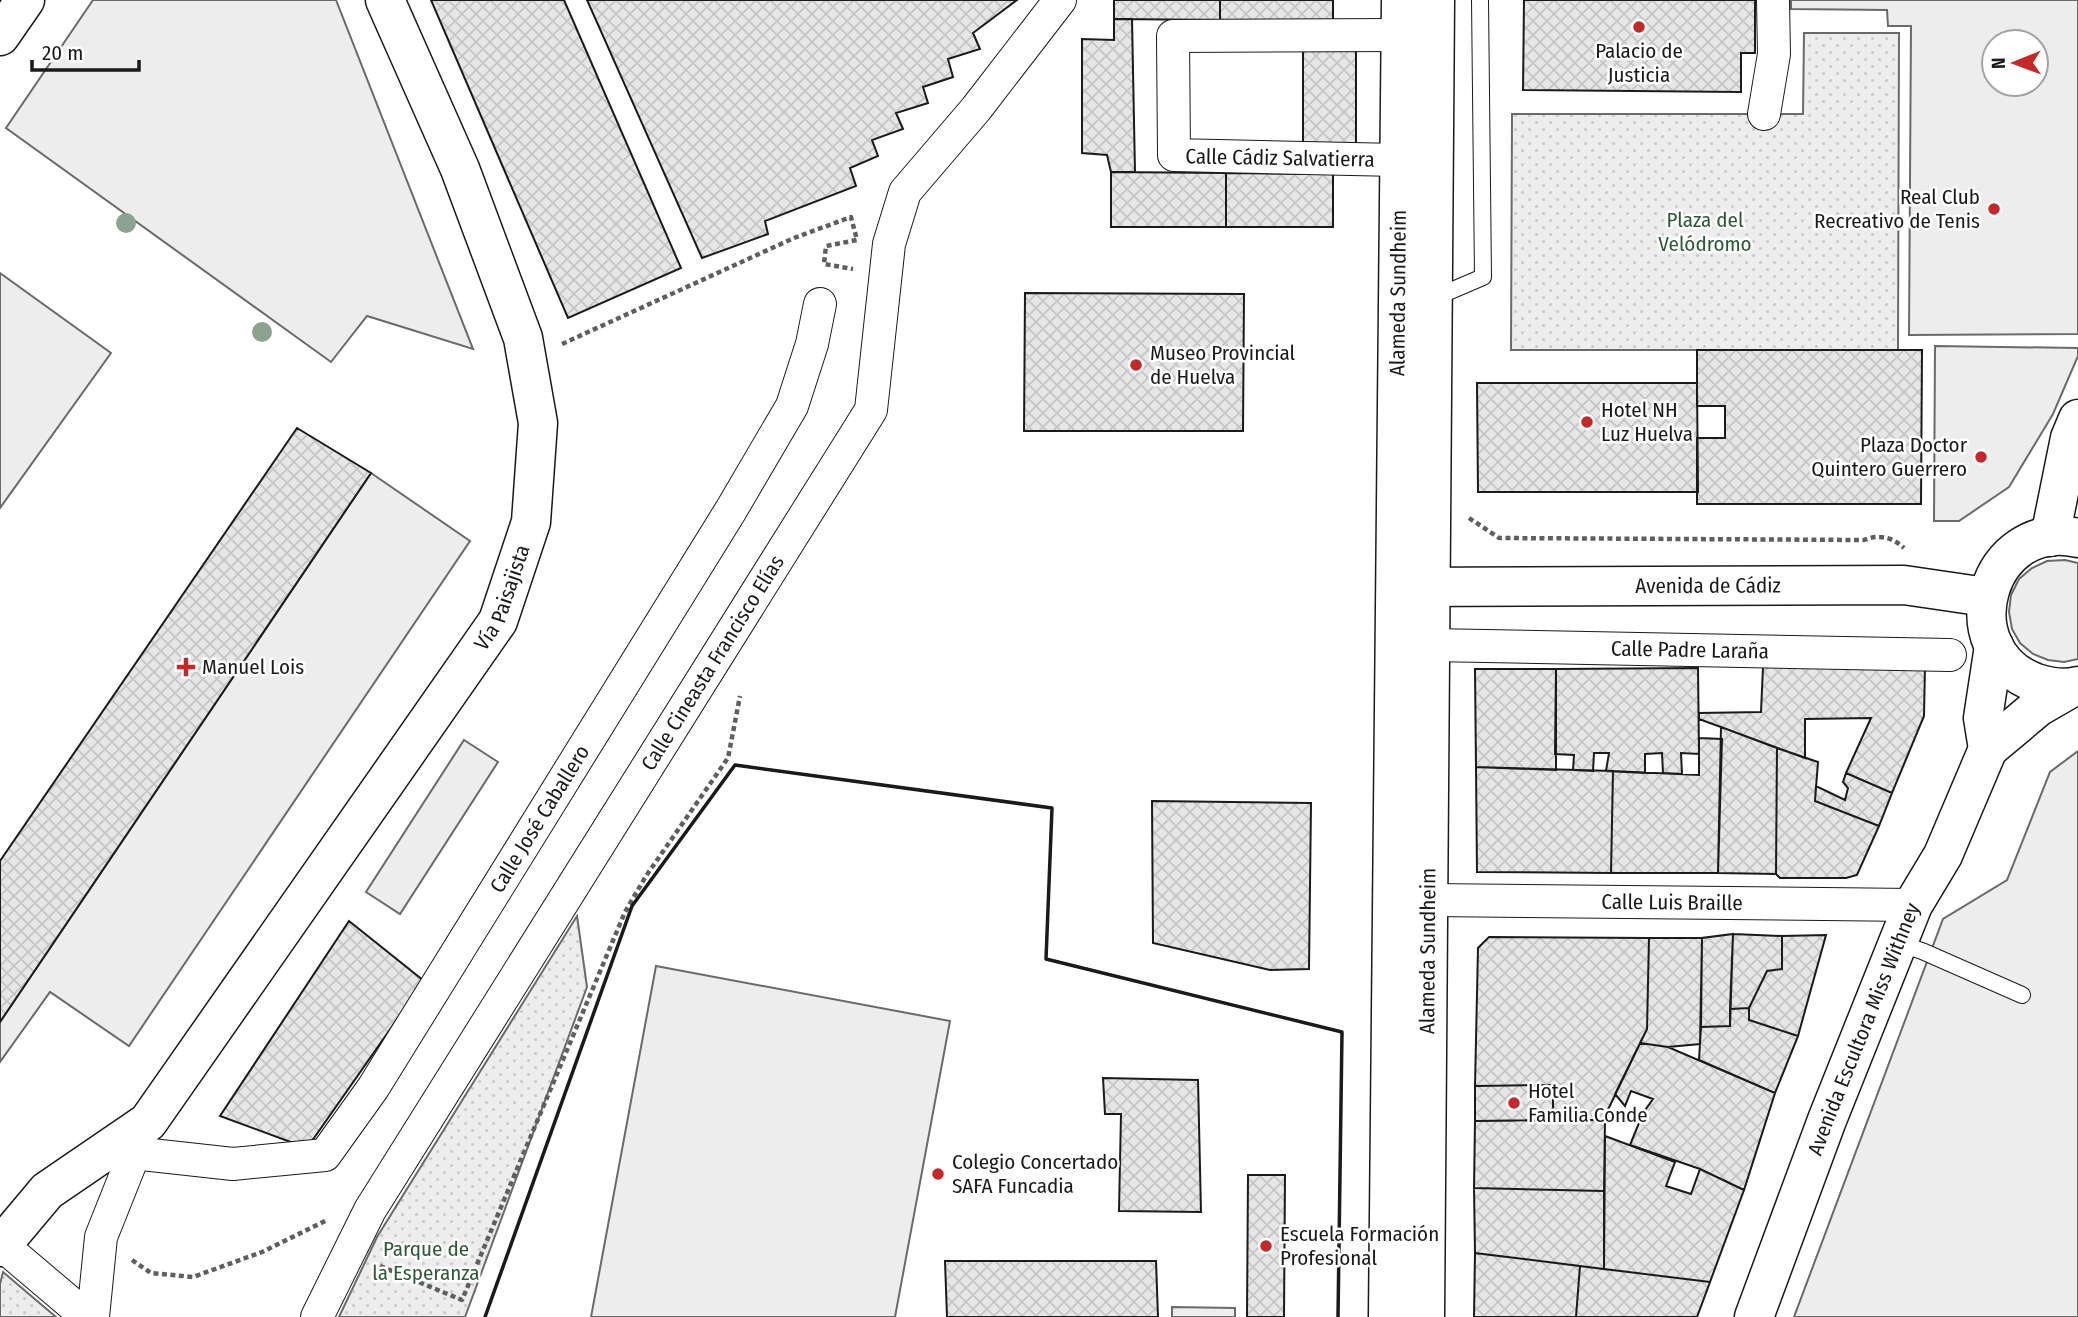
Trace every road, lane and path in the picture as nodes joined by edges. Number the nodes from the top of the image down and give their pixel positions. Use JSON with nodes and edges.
{"nodes":[{"id":1,"x":25,"y":0,"type":"edge"},
{"id":2,"x":385,"y":0,"type":"edge"},
{"id":3,"x":1060,"y":0,"type":"edge"},
{"id":4,"x":1435,"y":0,"type":"edge"},
{"id":5,"x":1480,"y":0,"type":"edge"},
{"id":6,"x":1773,"y":0,"type":"edge"},
{"id":7,"x":1401,"y":17,"type":"edge"},
{"id":8,"x":0,"y":36,"type":"edge"},
{"id":9,"x":1764,"y":114,"type":"dead end"},
{"id":10,"x":1398,"y":160,"type":"junction"},
{"id":11,"x":862,"y":271,"type":"dead end"},
{"id":12,"x":1432,"y":299,"type":"junction"},
{"id":13,"x":820,"y":303,"type":"dead end"},
{"id":14,"x":554,"y":348,"type":"dead end"},
{"id":15,"x":2078,"y":419,"type":"edge"},
{"id":16,"x":2064,"y":537,"type":"edge"},
{"id":17,"x":1413,"y":587,"type":"junction"},
{"id":18,"x":1986,"y":597,"type":"junction"},
{"id":19,"x":1431,"y":645,"type":"junction"},
{"id":20,"x":1994,"y":646,"type":"junction"},
{"id":21,"x":1950,"y":655,"type":"dead end"},
{"id":22,"x":2074,"y":687,"type":"edge"},
{"id":23,"x":740,"y":696,"type":"dead end"},
{"id":24,"x":1988,"y":749,"type":"junction"},
{"id":25,"x":1430,"y":900,"type":"junction"},
{"id":26,"x":1913,"y":905,"type":"junction"},
{"id":27,"x":1897,"y":943,"type":"junction"},
{"id":28,"x":2022,"y":995,"type":"dead end"},
{"id":29,"x":140,"y":1137,"type":"junction"},
{"id":30,"x":329,"y":1219,"type":"dead end"},
{"id":31,"x":1,"y":1245,"type":"edge"},
{"id":32,"x":131,"y":1259,"type":"dead end"},
{"id":33,"x":374,"y":1264,"type":"dead end"},
{"id":34,"x":87,"y":1317,"type":"edge"},
{"id":35,"x":93,"y":1317,"type":"edge"},
{"id":36,"x":317,"y":1317,"type":"edge"},
{"id":37,"x":1388,"y":1317,"type":"edge"},
{"id":38,"x":1425,"y":1317,"type":"edge"},
{"id":39,"x":1754,"y":1317,"type":"edge"}],
"edges":[{"from":1,"to":8,"type":"street"},
{"from":2,"to":29,"type":"street","name":"Vía Paisajista"},
{"from":3,"to":36,"type":"street","name":"Calle Cineasta Francisco Elías"},
{"from":4,"to":12,"type":"street","name":"Alameda Sundheim"},
{"from":5,"to":12,"type":"lane"},
{"from":6,"to":9,"type":"street"},
{"from":7,"to":10,"type":"street","name":"Alameda Sundheim"},
{"from":7,"to":10,"type":"street","name":"Calle Cádiz Salvatierra"},
{"from":10,"to":17,"type":"street","name":"Alameda Sundheim"},
{"from":11,"to":14,"type":"path"},
{"from":12,"to":17,"type":"street","name":"Alameda Sundheim"},
{"from":13,"to":29,"type":"street","name":"Calle José Caballero"},
{"from":15,"to":16,"type":"street"},
{"from":16,"to":18,"type":"street"},
{"from":17,"to":18,"type":"street","name":"Avenida de Cádiz"},
{"from":17,"to":19,"type":"street","name":"Alameda Sundheim"},
{"from":17,"to":37,"type":"street","name":"Alameda Sundheim"},
{"from":18,"to":20,"type":"street"},
{"from":19,"to":21,"type":"street","name":"Calle Padre Laraña"},
{"from":19,"to":25,"type":"street","name":"Alameda Sundheim"},
{"from":20,"to":22,"type":"street"},
{"from":20,"to":24,"type":"street"},
{"from":22,"to":24,"type":"street","name":"Avenida Escultora Miss Withney"},
{"from":23,"to":33,"type":"path"},
{"from":24,"to":26,"type":"street","name":"Avenida Escultora Miss Withney"},
{"from":25,"to":26,"type":"street","name":"Calle Luis Braille"},
{"from":25,"to":38,"type":"street","name":"Alameda Sundheim"},
{"from":26,"to":27,"type":"street","name":"Avenida Escultora Miss Withney"},
{"from":27,"to":28,"type":"lane"},
{"from":27,"to":39,"type":"street","name":"Avenida Escultora Miss Withney"},
{"from":29,"to":31,"type":"street"},
{"from":29,"to":35,"type":"street"},
{"from":30,"to":32,"type":"path"},
{"from":31,"to":34,"type":"street"}]}
